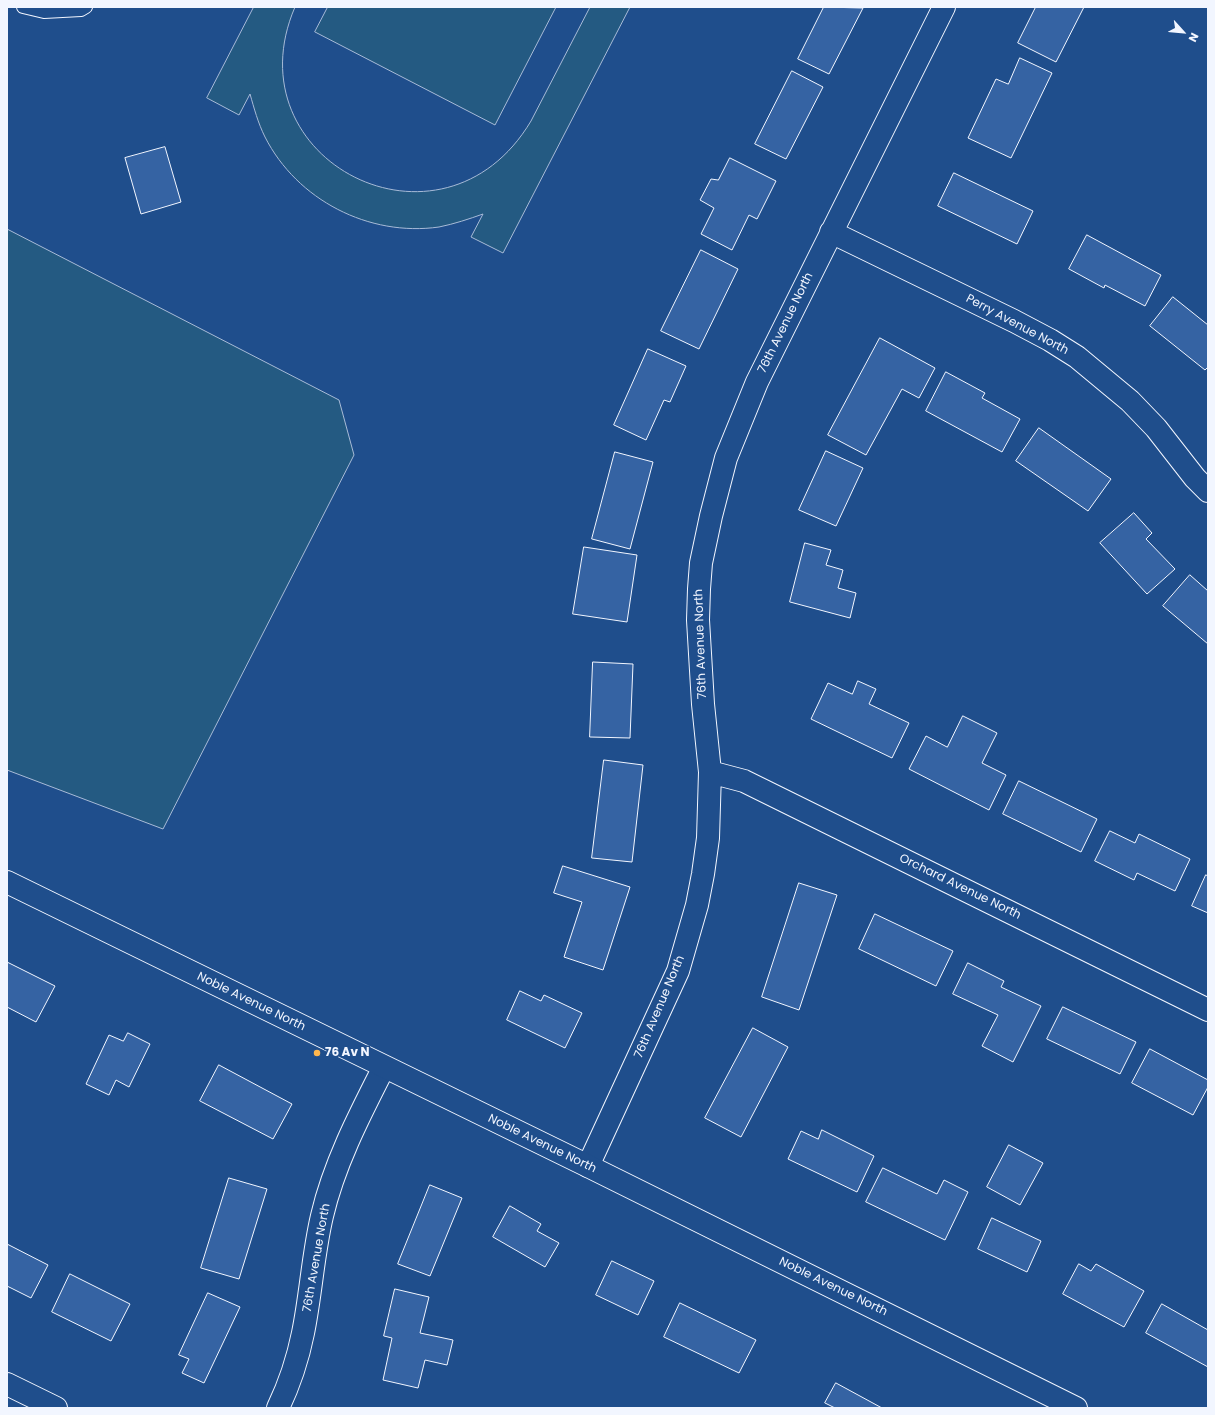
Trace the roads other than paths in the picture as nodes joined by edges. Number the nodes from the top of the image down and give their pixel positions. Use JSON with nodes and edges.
{"nodes":[{"id":1,"x":23,"y":7,"type":"edge"},
{"id":2,"x":86,"y":7,"type":"edge"},
{"id":3,"x":944,"y":7,"type":"edge"},
{"id":4,"x":831,"y":232,"type":"junction"},
{"id":5,"x":1208,"y":491,"type":"edge"},
{"id":6,"x":710,"y":772,"type":"junction"},
{"id":7,"x":7,"y":882,"type":"edge"},
{"id":8,"x":1208,"y":1010,"type":"edge"},
{"id":9,"x":384,"y":1067,"type":"junction"},
{"id":10,"x":588,"y":1166,"type":"junction"},
{"id":11,"x":7,"y":1384,"type":"edge"},
{"id":12,"x":56,"y":1408,"type":"edge"},
{"id":13,"x":278,"y":1408,"type":"edge"},
{"id":14,"x":1076,"y":1408,"type":"edge"}],
"edges":[{"from":1,"to":2,"type":"lane"},
{"from":3,"to":4,"type":"street","name":"76th Avenue North"},
{"from":4,"to":5,"type":"street","name":"Perry Avenue North"},
{"from":4,"to":6,"type":"street","name":"76th Avenue North"},
{"from":6,"to":8,"type":"street","name":"Orchard Avenue North"},
{"from":6,"to":10,"type":"street","name":"76th Avenue North"},
{"from":7,"to":9,"type":"street","name":"Noble Avenue North"},
{"from":9,"to":10,"type":"street","name":"Noble Avenue North"},
{"from":9,"to":13,"type":"street","name":"76th Avenue North"},
{"from":10,"to":14,"type":"street","name":"Noble Avenue North"},
{"from":11,"to":12,"type":"street"}]}
